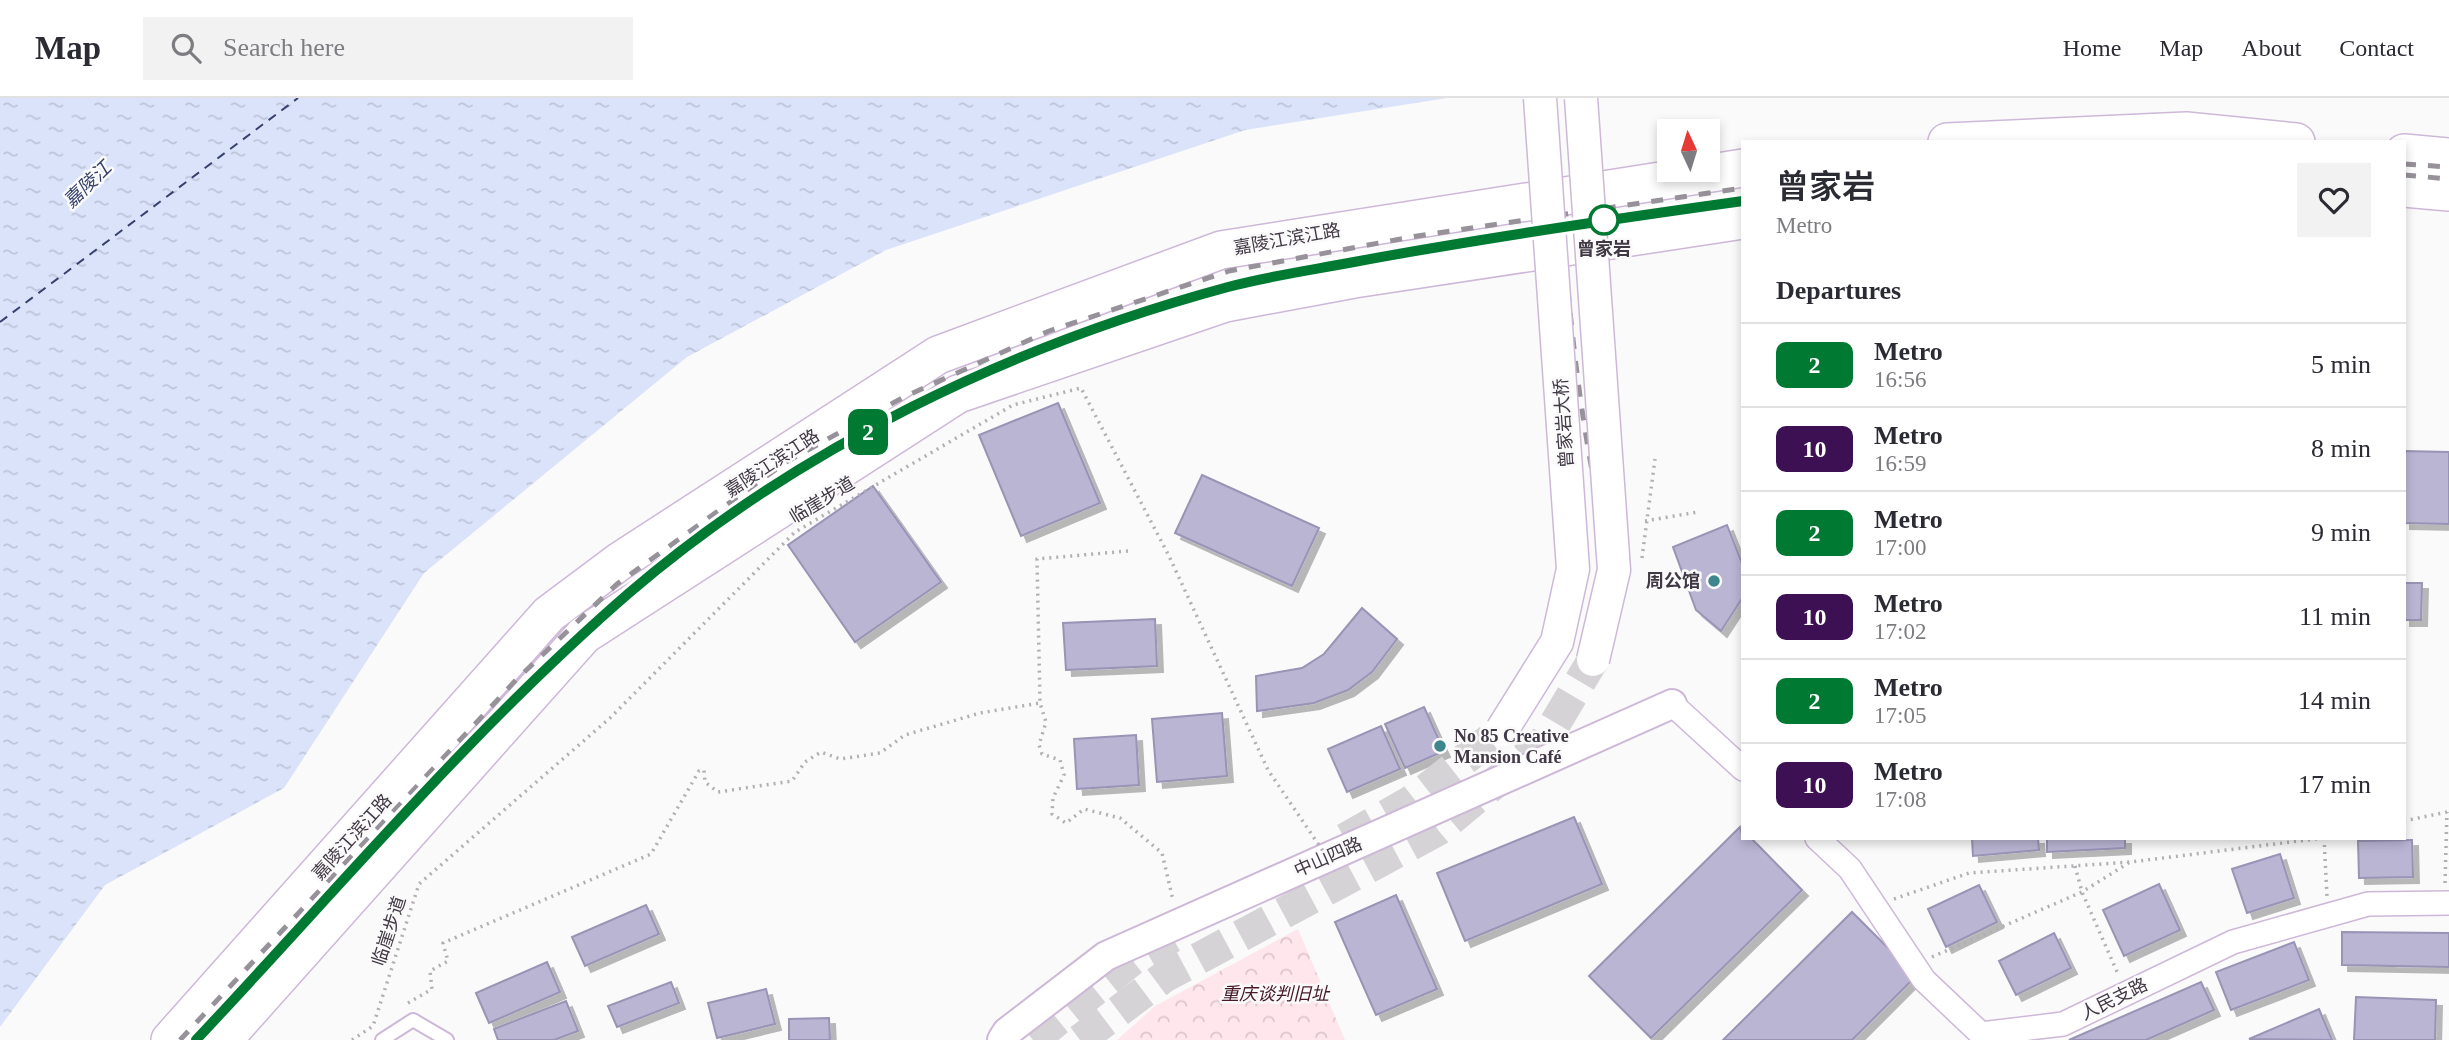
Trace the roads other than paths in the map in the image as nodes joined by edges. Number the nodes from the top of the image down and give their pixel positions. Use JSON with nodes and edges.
{"nodes":[{"id":1,"x":1541,"y":98,"type":"edge"},
{"id":2,"x":1581,"y":98,"type":"edge"},
{"id":3,"x":1990,"y":140,"type":"edge"},
{"id":4,"x":2276,"y":140,"type":"edge"},
{"id":5,"x":2406,"y":153,"type":"edge"},
{"id":6,"x":2449,"y":157,"type":"edge"},
{"id":7,"x":1741,"y":168,"type":"edge"},
{"id":8,"x":2406,"y":188,"type":"edge"},
{"id":9,"x":2449,"y":192,"type":"edge"},
{"id":10,"x":1741,"y":220,"type":"edge"},
{"id":11,"x":1593,"y":660,"type":"tunnel mouth"},
{"id":12,"x":1672,"y":704,"type":"joint"},
{"id":13,"x":1502,"y":730,"type":"tunnel mouth"},
{"id":14,"x":1741,"y":767,"type":"edge"},
{"id":15,"x":1819,"y":840,"type":"edge"},
{"id":16,"x":2449,"y":903,"type":"edge"},
{"id":17,"x":178,"y":1032,"type":"edge"},
{"id":18,"x":223,"y":1040,"type":"edge"},
{"id":19,"x":382,"y":1040,"type":"edge"},
{"id":20,"x":447,"y":1040,"type":"edge"},
{"id":21,"x":1002,"y":1040,"type":"edge"}],
"edges":[{"from":1,"to":13,"type":"main road","name":"曾家岩大桥","bridge":true},
{"from":2,"to":11,"type":"main road","bridge":true},
{"from":3,"to":4,"type":"main road"},
{"from":5,"to":6,"type":"main road"},
{"from":7,"to":17,"type":"main road","name":"嘉陵江滨江路"},
{"from":8,"to":9,"type":"main road"},
{"from":10,"to":18,"type":"main road"},
{"from":12,"to":14,"type":"street"},
{"from":12,"to":21,"type":"street","name":"中山四路"},
{"from":15,"to":16,"type":"street","name":"人民支路"},
{"from":19,"to":20,"type":"lane"}]}
